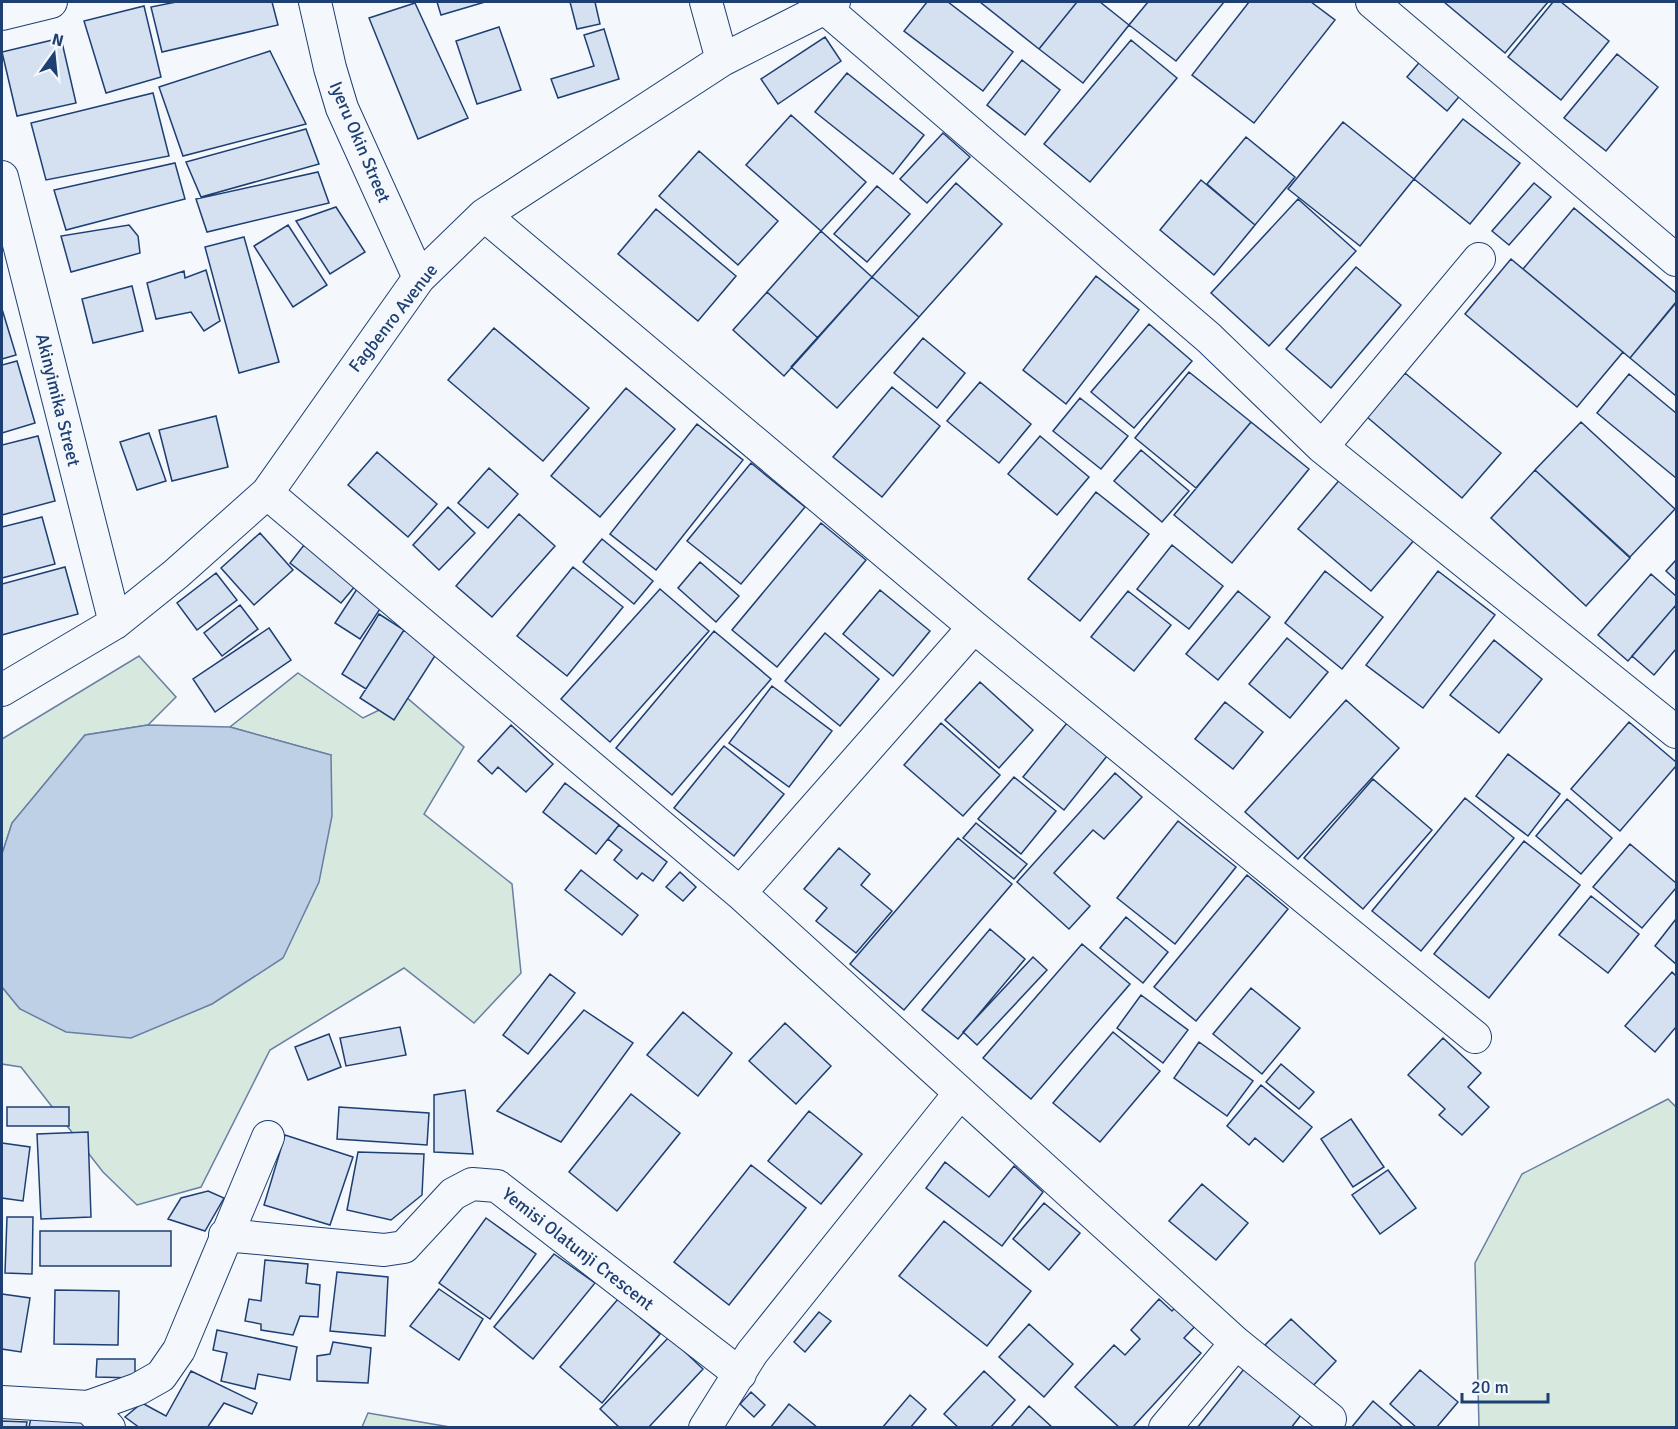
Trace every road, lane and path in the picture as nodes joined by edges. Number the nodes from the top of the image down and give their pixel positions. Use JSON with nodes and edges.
{"nodes":[{"id":1,"x":51,"y":2,"type":"edge"},
{"id":2,"x":315,"y":2,"type":"edge"},
{"id":3,"x":706,"y":2,"type":"edge"},
{"id":4,"x":1372,"y":2,"type":"edge"},
{"id":5,"x":829,"y":5,"type":"edge"},
{"id":6,"x":2,"y":14,"type":"edge"},
{"id":7,"x":722,"y":60,"type":"junction"},
{"id":8,"x":2,"y":177,"type":"edge"},
{"id":9,"x":483,"y":215,"type":"junction"},
{"id":10,"x":1479,"y":259,"type":"dead end"},
{"id":11,"x":1677,"y":260,"type":"edge"},
{"id":12,"x":419,"y":278,"type":"junction"},
{"id":13,"x":1322,"y":447,"type":"junction"},
{"id":14,"x":267,"y":493,"type":"junction"},
{"id":15,"x":116,"y":622,"type":"junction"},
{"id":16,"x":974,"y":627,"type":"junction"},
{"id":17,"x":2,"y":690,"type":"edge"},
{"id":18,"x":1677,"y":732,"type":"edge"},
{"id":19,"x":740,"y":893,"type":"junction"},
{"id":20,"x":1475,"y":1037,"type":"dead end"},
{"id":21,"x":960,"y":1093,"type":"junction"},
{"id":22,"x":268,"y":1137,"type":"dead end"},
{"id":23,"x":225,"y":1235,"type":"junction"},
{"id":24,"x":1236,"y":1343,"type":"junction"},
{"id":25,"x":740,"y":1374,"type":"junction"},
{"id":26,"x":2,"y":1401,"type":"edge"},
{"id":27,"x":98,"y":1417,"type":"edge"},
{"id":28,"x":1330,"y":1419,"type":"dead end"},
{"id":29,"x":705,"y":1428,"type":"edge"},
{"id":30,"x":1165,"y":1428,"type":"edge"}],
"edges":[{"from":1,"to":6,"type":"street"},
{"from":2,"to":12,"type":"street","name":"Iyeru Okin Street"},
{"from":3,"to":7,"type":"street"},
{"from":4,"to":11,"type":"street"},
{"from":5,"to":7,"type":"street","name":"Fagbenro Avenue"},
{"from":5,"to":13,"type":"street"},
{"from":7,"to":9,"type":"street","name":"Fagbenro Avenue"},
{"from":8,"to":15,"type":"street","name":"Akinyimika Street"},
{"from":9,"to":12,"type":"street","name":"Fagbenro Avenue"},
{"from":9,"to":16,"type":"street"},
{"from":10,"to":13,"type":"street"},
{"from":12,"to":14,"type":"street","name":"Fagbenro Avenue"},
{"from":13,"to":18,"type":"street"},
{"from":14,"to":15,"type":"street","name":"Fagbenro Avenue"},
{"from":14,"to":19,"type":"street"},
{"from":15,"to":17,"type":"street","name":"Fagbenro Avenue"},
{"from":16,"to":19,"type":"street"},
{"from":16,"to":20,"type":"street"},
{"from":19,"to":21,"type":"street"},
{"from":21,"to":24,"type":"street"},
{"from":21,"to":25,"type":"street"},
{"from":22,"to":23,"type":"street"},
{"from":23,"to":25,"type":"street","name":"Yemisi Olatunji Crescent"},
{"from":23,"to":27,"type":"street"},
{"from":24,"to":28,"type":"street"},
{"from":24,"to":30,"type":"street"},
{"from":25,"to":29,"type":"street"},
{"from":26,"to":27,"type":"street"}]}
